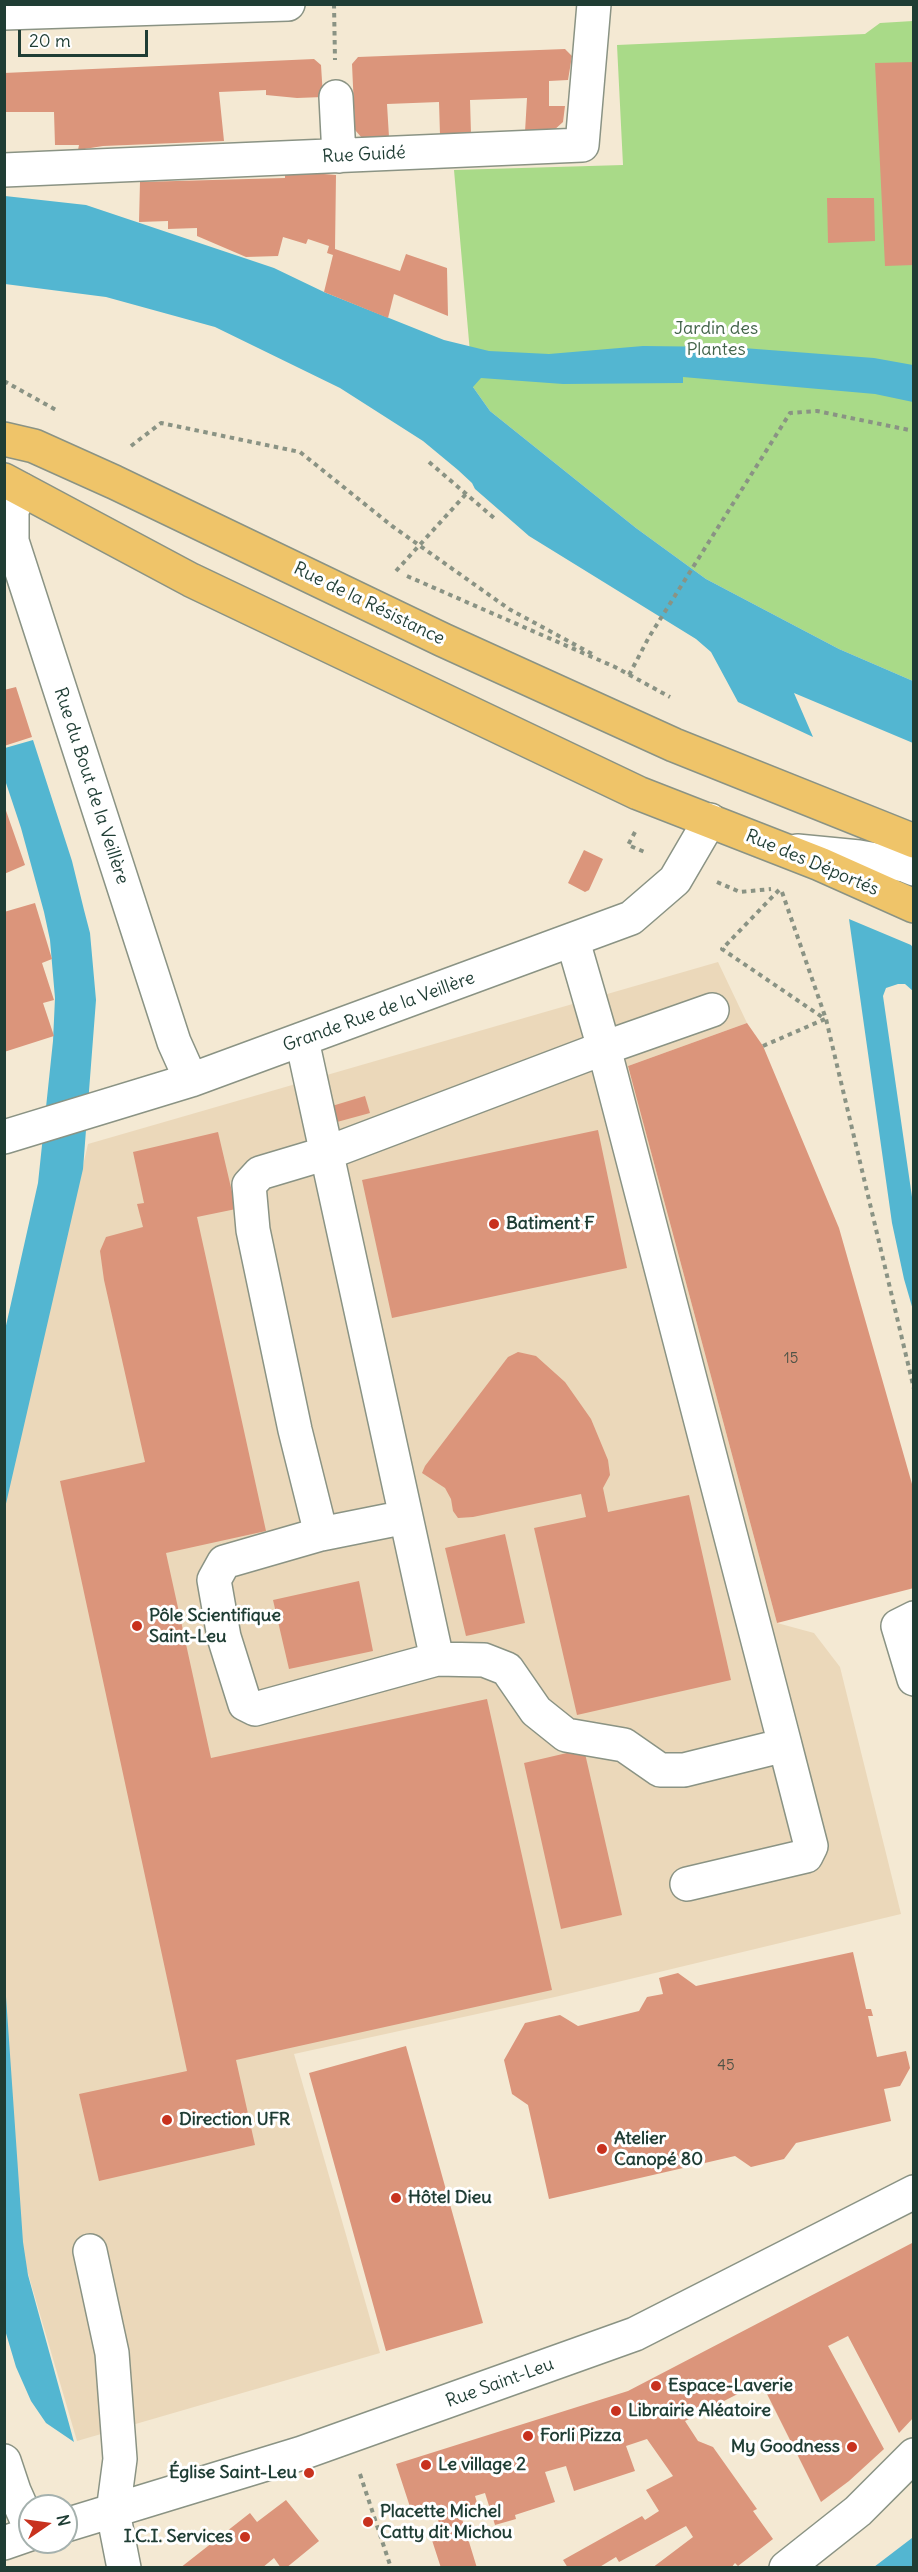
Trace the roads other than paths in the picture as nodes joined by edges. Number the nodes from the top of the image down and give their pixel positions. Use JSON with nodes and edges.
{"nodes":[{"id":1,"x":288,"y":4,"type":"edge"},
{"id":2,"x":594,"y":4,"type":"edge"},
{"id":3,"x":4,"y":14,"type":"edge"},
{"id":4,"x":336,"y":97,"type":"road end"},
{"id":5,"x":339,"y":156,"type":"junction"},
{"id":6,"x":4,"y":170,"type":"edge"},
{"id":7,"x":4,"y":439,"type":"edge"},
{"id":8,"x":13,"y":485,"type":"edge"},
{"id":9,"x":710,"y":820,"type":"junction"},
{"id":10,"x":914,"y":841,"type":"edge"},
{"id":11,"x":785,"y":866,"type":"junction"},
{"id":12,"x":914,"y":869,"type":"edge"},
{"id":13,"x":914,"y":906,"type":"edge"},
{"id":14,"x":573,"y":941,"type":"junction"},
{"id":15,"x":712,"y":1010,"type":"dead end"},
{"id":16,"x":302,"y":1040,"type":"junction"},
{"id":17,"x":604,"y":1048,"type":"junction"},
{"id":18,"x":191,"y":1080,"type":"junction"},
{"id":19,"x":9,"y":1136,"type":"edge"},
{"id":20,"x":327,"y":1153,"type":"junction"},
{"id":21,"x":406,"y":1517,"type":"junction"},
{"id":22,"x":321,"y":1534,"type":"junction"},
{"id":23,"x":906,"y":1622,"type":"edge"},
{"id":24,"x":437,"y":1659,"type":"junction"},
{"id":25,"x":914,"y":1679,"type":"edge"},
{"id":26,"x":785,"y":1745,"type":"junction"},
{"id":27,"x":687,"y":1884,"type":"dead end"},
{"id":28,"x":914,"y":2192,"type":"edge"},
{"id":29,"x":90,"y":2251,"type":"dead end"},
{"id":30,"x":914,"y":2455,"type":"edge"},
{"id":31,"x":4,"y":2461,"type":"edge"},
{"id":32,"x":18,"y":2497,"type":"edge"},
{"id":33,"x":113,"y":2512,"type":"junction"},
{"id":34,"x":78,"y":2521,"type":"edge"},
{"id":35,"x":124,"y":2568,"type":"edge"},
{"id":36,"x":786,"y":2568,"type":"edge"}],
"edges":[{"from":1,"to":3,"type":"street"},
{"from":2,"to":5,"type":"street","name":"Rue Guidé"},
{"from":4,"to":5,"type":"street"},
{"from":5,"to":6,"type":"street","name":"Rue Guidé"},
{"from":7,"to":10,"type":"main road","name":"Rue de la Résistance"},
{"from":8,"to":9,"type":"main road"},
{"from":8,"to":18,"type":"street","name":"Rue du Bout de la Veillère"},
{"from":9,"to":11,"type":"main road","name":"Rue des Déportés"},
{"from":9,"to":14,"type":"street","name":"Grande Rue de la Veillère"},
{"from":11,"to":12,"type":"street"},
{"from":11,"to":13,"type":"main road","name":"Rue des Déportés"},
{"from":14,"to":16,"type":"street","name":"Grande Rue de la Veillère"},
{"from":14,"to":17,"type":"street"},
{"from":15,"to":17,"type":"street"},
{"from":16,"to":18,"type":"street","name":"Grande Rue de la Veillère"},
{"from":16,"to":20,"type":"street"},
{"from":17,"to":20,"type":"street"},
{"from":17,"to":26,"type":"street"},
{"from":18,"to":19,"type":"street","name":"Grande Rue de la Veillère"},
{"from":20,"to":21,"type":"street"},
{"from":20,"to":22,"type":"street"},
{"from":21,"to":22,"type":"street"},
{"from":21,"to":24,"type":"street"},
{"from":22,"to":24,"type":"street"},
{"from":23,"to":25,"type":"street"},
{"from":24,"to":26,"type":"street"},
{"from":26,"to":27,"type":"street"},
{"from":28,"to":33,"type":"street","name":"Rue Saint-Leu"},
{"from":29,"to":33,"type":"street"},
{"from":30,"to":36,"type":"street"},
{"from":31,"to":32,"type":"street"},
{"from":33,"to":34,"type":"street","name":"Rue Saint-Leu"},
{"from":33,"to":35,"type":"street"}]}
